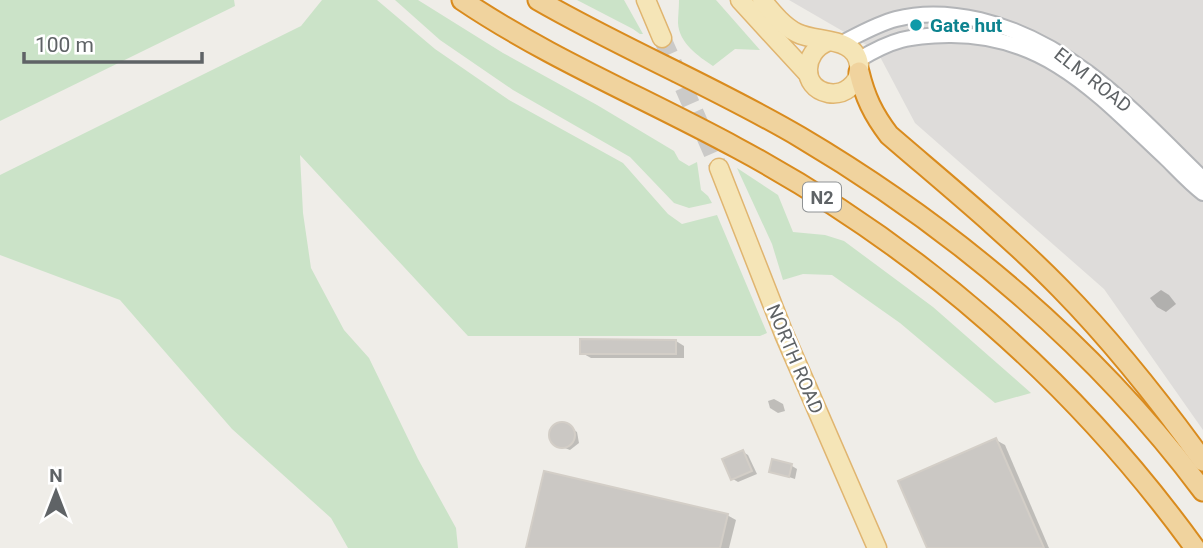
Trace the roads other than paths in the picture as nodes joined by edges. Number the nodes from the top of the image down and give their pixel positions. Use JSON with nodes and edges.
{"nodes":[{"id":1,"x":462,"y":0,"type":"edge"},
{"id":2,"x":538,"y":0,"type":"edge"},
{"id":3,"x":646,"y":0,"type":"edge"},
{"id":4,"x":740,"y":0,"type":"edge"},
{"id":5,"x":762,"y":0,"type":"edge"},
{"id":6,"x":662,"y":38,"type":"tunnel mouth"},
{"id":7,"x":835,"y":43,"type":"junction"},
{"id":8,"x":859,"y":66,"type":"junction"},
{"id":9,"x":808,"y":74,"type":"junction"},
{"id":10,"x":719,"y":168,"type":"tunnel mouth"},
{"id":11,"x":1203,"y":179,"type":"edge"},
{"id":12,"x":1203,"y":192,"type":"edge"},
{"id":13,"x":1203,"y":461,"type":"edge"},
{"id":14,"x":1203,"y":491,"type":"edge"},
{"id":15,"x":877,"y":548,"type":"edge"},
{"id":16,"x":1195,"y":548,"type":"edge"}],
"edges":[{"from":1,"to":16,"type":"highway","number":"N2"},
{"from":2,"to":14,"type":"highway","number":"N2"},
{"from":3,"to":6,"type":"main road"},
{"from":4,"to":9,"type":"main road"},
{"from":5,"to":7,"type":"main road"},
{"from":7,"to":8,"type":"main road"},
{"from":7,"to":9,"type":"main road"},
{"from":7,"to":11,"type":"street","name":"ELM ROAD"},
{"from":8,"to":9,"type":"main road"},
{"from":8,"to":12,"type":"street","name":"ELM ROAD"},
{"from":8,"to":13,"type":"highway"},
{"from":10,"to":15,"type":"main road","name":"NORTH ROAD"}]}
